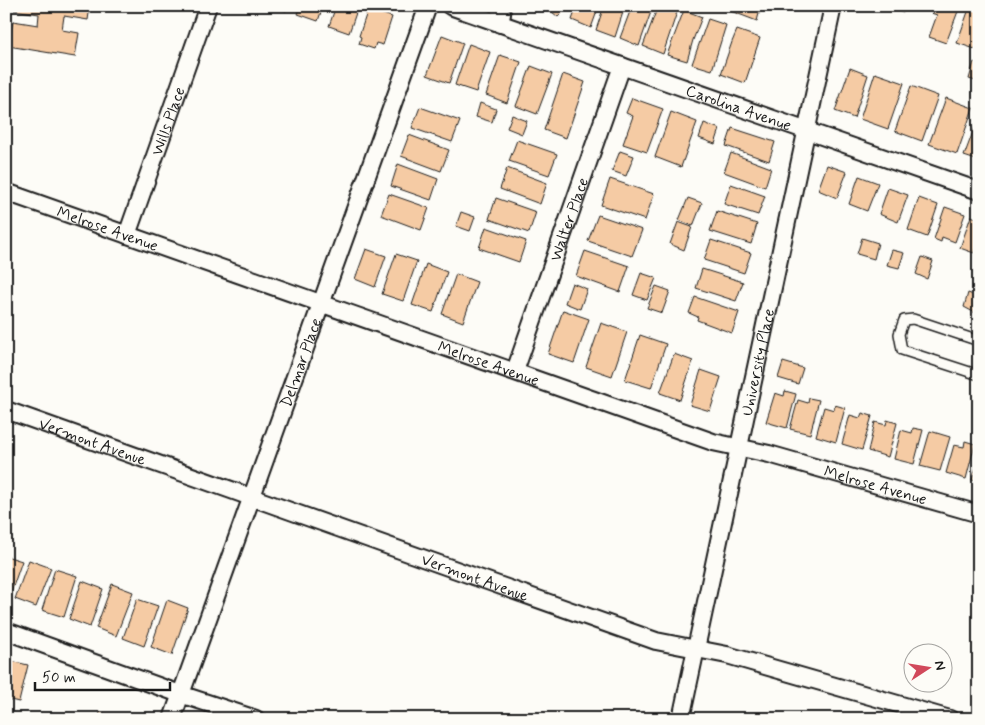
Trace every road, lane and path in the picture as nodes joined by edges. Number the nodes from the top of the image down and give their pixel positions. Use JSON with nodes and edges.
{"nodes":[{"id":1,"x":208,"y":6,"type":"edge"},
{"id":2,"x":428,"y":6,"type":"edge"},
{"id":3,"x":450,"y":6,"type":"edge"},
{"id":4,"x":498,"y":6,"type":"edge"},
{"id":5,"x":833,"y":6,"type":"edge"},
{"id":6,"x":500,"y":24,"type":"junction"},
{"id":7,"x":622,"y":66,"type":"junction"},
{"id":8,"x":806,"y":131,"type":"junction"},
{"id":9,"x":979,"y":191,"type":"edge"},
{"id":10,"x":6,"y":192,"type":"edge"},
{"id":11,"x":127,"y":235,"type":"junction"},
{"id":12,"x":321,"y":303,"type":"junction"},
{"id":13,"x":979,"y":340,"type":"edge"},
{"id":14,"x":514,"y":371,"type":"junction"},
{"id":15,"x":979,"y":375,"type":"edge"},
{"id":16,"x":6,"y":410,"type":"edge"},
{"id":17,"x":739,"y":448,"type":"junction"},
{"id":18,"x":251,"y":497,"type":"junction"},
{"id":19,"x":979,"y":514,"type":"edge"},
{"id":20,"x":6,"y":631,"type":"edge"},
{"id":21,"x":696,"y":649,"type":"junction"},
{"id":22,"x":180,"y":694,"type":"junction"},
{"id":23,"x":172,"y":719,"type":"edge"},
{"id":24,"x":256,"y":719,"type":"edge"},
{"id":25,"x":681,"y":719,"type":"edge"},
{"id":26,"x":950,"y":719,"type":"edge"}],
"edges":[{"from":1,"to":11,"type":"street","name":"Wills Place"},
{"from":2,"to":12,"type":"street","name":"Delmar Place"},
{"from":3,"to":6,"type":"street","name":"Carolina Avenue"},
{"from":4,"to":6,"type":"street"},
{"from":5,"to":8,"type":"street","name":"University Place"},
{"from":6,"to":7,"type":"street","name":"Carolina Avenue"},
{"from":7,"to":8,"type":"street","name":"Carolina Avenue"},
{"from":7,"to":14,"type":"street","name":"Walter Place"},
{"from":8,"to":9,"type":"street","name":"Carolina Avenue"},
{"from":8,"to":17,"type":"street","name":"University Place"},
{"from":10,"to":11,"type":"street","name":"Melrose Avenue"},
{"from":11,"to":12,"type":"street","name":"Melrose Avenue"},
{"from":12,"to":14,"type":"street","name":"Melrose Avenue"},
{"from":12,"to":18,"type":"street","name":"Delmar Place"},
{"from":13,"to":15,"type":"lane"},
{"from":14,"to":17,"type":"street","name":"Melrose Avenue"},
{"from":16,"to":18,"type":"street","name":"Vermont Avenue"},
{"from":17,"to":19,"type":"street","name":"Melrose Avenue"},
{"from":17,"to":21,"type":"street","name":"University Place"},
{"from":18,"to":21,"type":"street","name":"Vermont Avenue"},
{"from":18,"to":22,"type":"street","name":"Delmar Place"},
{"from":20,"to":22,"type":"street"},
{"from":21,"to":25,"type":"street","name":"University Place"},
{"from":21,"to":26,"type":"street","name":"Vermont Avenue"},
{"from":22,"to":23,"type":"street","name":"Delmar Place"},
{"from":22,"to":24,"type":"street"}]}
